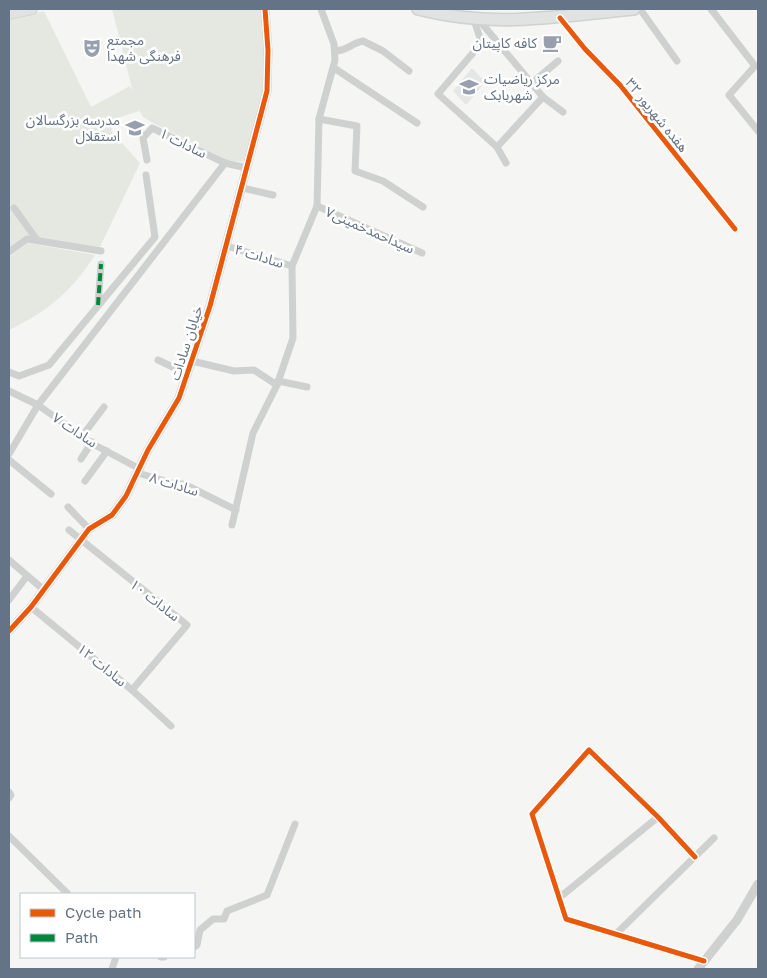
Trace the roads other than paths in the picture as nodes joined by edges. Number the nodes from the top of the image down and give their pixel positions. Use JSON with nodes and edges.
{"nodes":[{"id":1,"x":32,"y":9,"type":"edge"},
{"id":2,"x":265,"y":9,"type":"edge"},
{"id":3,"x":320,"y":9,"type":"edge"},
{"id":4,"x":418,"y":9,"type":"edge"},
{"id":5,"x":458,"y":9,"type":"edge"},
{"id":6,"x":540,"y":9,"type":"edge"},
{"id":7,"x":628,"y":9,"type":"edge"},
{"id":8,"x":640,"y":9,"type":"edge"},
{"id":9,"x":711,"y":9,"type":"edge"},
{"id":10,"x":9,"y":14,"type":"edge"},
{"id":11,"x":554,"y":19,"type":"junction"},
{"id":12,"x":474,"y":20,"type":"junction"},
{"id":13,"x":335,"y":51,"type":"junction"},
{"id":14,"x":558,"y":61,"type":"dead end"},
{"id":15,"x":677,"y":61,"type":"dead end"},
{"id":16,"x":334,"y":68,"type":"junction"},
{"id":17,"x":409,"y":71,"type":"dead end"},
{"id":18,"x":532,"y":83,"type":"junction"},
{"id":19,"x":543,"y":97,"type":"junction"},
{"id":20,"x":563,"y":112,"type":"dead end"},
{"id":21,"x":319,"y":119,"type":"junction"},
{"id":22,"x":417,"y":123,"type":"dead end"},
{"id":23,"x":758,"y":131,"type":"edge"},
{"id":24,"x":497,"y":147,"type":"junction"},
{"id":25,"x":147,"y":160,"type":"dead end"},
{"id":26,"x":225,"y":163,"type":"junction"},
{"id":27,"x":506,"y":163,"type":"dead end"},
{"id":28,"x":247,"y":168,"type":"junction"},
{"id":29,"x":146,"y":175,"type":"dead end"},
{"id":30,"x":242,"y":188,"type":"junction"},
{"id":31,"x":273,"y":195,"type":"dead end"},
{"id":32,"x":317,"y":206,"type":"junction"},
{"id":33,"x":423,"y":207,"type":"dead end"},
{"id":34,"x":14,"y":208,"type":"dead end"},
{"id":35,"x":735,"y":229,"type":"dead end"},
{"id":36,"x":37,"y":240,"type":"junction"},
{"id":37,"x":227,"y":246,"type":"junction"},
{"id":38,"x":101,"y":251,"type":"dead end"},
{"id":39,"x":9,"y":252,"type":"edge"},
{"id":40,"x":422,"y":253,"type":"dead end"},
{"id":41,"x":101,"y":264,"type":"dead end"},
{"id":42,"x":292,"y":266,"type":"junction"},
{"id":43,"x":98,"y":305,"type":"junction"},
{"id":44,"x":158,"y":360,"type":"dead end"},
{"id":45,"x":192,"y":361,"type":"junction"},
{"id":46,"x":9,"y":372,"type":"edge"},
{"id":47,"x":188,"y":374,"type":"junction"},
{"id":48,"x":278,"y":383,"type":"junction"},
{"id":49,"x":307,"y":388,"type":"dead end"},
{"id":50,"x":9,"y":391,"type":"edge"},
{"id":51,"x":38,"y":405,"type":"junction"},
{"id":52,"x":104,"y":407,"type":"dead end"},
{"id":53,"x":82,"y":435,"type":"junction"},
{"id":54,"x":92,"y":442,"type":"junction"},
{"id":55,"x":107,"y":451,"type":"junction"},
{"id":56,"x":9,"y":454,"type":"edge"},
{"id":57,"x":81,"y":459,"type":"dead end"},
{"id":58,"x":9,"y":460,"type":"edge"},
{"id":59,"x":139,"y":471,"type":"junction"},
{"id":60,"x":85,"y":481,"type":"dead end"},
{"id":61,"x":51,"y":494,"type":"dead end"},
{"id":62,"x":68,"y":507,"type":"dead end"},
{"id":63,"x":236,"y":510,"type":"junction"},
{"id":64,"x":232,"y":525,"type":"dead end"},
{"id":65,"x":89,"y":529,"type":"junction"},
{"id":66,"x":69,"y":530,"type":"dead end"},
{"id":67,"x":80,"y":540,"type":"junction"},
{"id":68,"x":9,"y":560,"type":"edge"},
{"id":69,"x":27,"y":576,"type":"junction"},
{"id":70,"x":44,"y":590,"type":"junction"},
{"id":71,"x":9,"y":600,"type":"edge"},
{"id":72,"x":31,"y":607,"type":"junction"},
{"id":73,"x":9,"y":631,"type":"edge"},
{"id":74,"x":132,"y":690,"type":"junction"},
{"id":75,"x":171,"y":726,"type":"dead end"},
{"id":76,"x":9,"y":792,"type":"edge"},
{"id":77,"x":9,"y":798,"type":"edge"},
{"id":78,"x":658,"y":817,"type":"junction"},
{"id":79,"x":296,"y":824,"type":"dead end"},
{"id":80,"x":9,"y":835,"type":"edge"},
{"id":81,"x":714,"y":838,"type":"dead end"},
{"id":82,"x":695,"y":857,"type":"junction"},
{"id":83,"x":758,"y":884,"type":"edge"},
{"id":84,"x":67,"y":893,"type":"edge"},
{"id":85,"x":559,"y":898,"type":"junction"},
{"id":86,"x":617,"y":933,"type":"junction"},
{"id":87,"x":195,"y":946,"type":"edge"},
{"id":88,"x":701,"y":966,"type":"edge"}],
"edges":[{"from":1,"to":10,"type":"main road"},
{"from":2,"to":28,"type":"street","name":"خیابان سادات"},
{"from":3,"to":13,"type":"street"},
{"from":4,"to":12,"type":"main road"},
{"from":5,"to":12,"type":"street"},
{"from":6,"to":11,"type":"street","name":"هفده شهریور ۳۲"},
{"from":7,"to":11,"type":"main road"},
{"from":8,"to":15,"type":"street"},
{"from":9,"to":23,"type":"street"},
{"from":11,"to":12,"type":"main road"},
{"from":11,"to":35,"type":"street","name":"هفده شهریور ۳۲"},
{"from":12,"to":18,"type":"street"},
{"from":12,"to":24,"type":"street"},
{"from":13,"to":16,"type":"street"},
{"from":13,"to":17,"type":"street"},
{"from":14,"to":18,"type":"street"},
{"from":16,"to":21,"type":"street"},
{"from":16,"to":22,"type":"street"},
{"from":18,"to":19,"type":"street"},
{"from":19,"to":20,"type":"street"},
{"from":19,"to":24,"type":"street"},
{"from":21,"to":32,"type":"street"},
{"from":21,"to":33,"type":"street"},
{"from":24,"to":27,"type":"street"},
{"from":25,"to":26,"type":"street","name":"سادات ۱"},
{"from":26,"to":28,"type":"street","name":"سادات ۱"},
{"from":26,"to":51,"type":"street"},
{"from":28,"to":30,"type":"street","name":"خیابان سادات"},
{"from":29,"to":43,"type":"street"},
{"from":30,"to":31,"type":"street"},
{"from":30,"to":37,"type":"street","name":"خیابان سادات"},
{"from":32,"to":40,"type":"street","name":"سیداحمدخمینی۷"},
{"from":32,"to":42,"type":"street"},
{"from":34,"to":36,"type":"street"},
{"from":36,"to":38,"type":"street"},
{"from":36,"to":39,"type":"street"},
{"from":37,"to":42,"type":"street","name":"سادات ۴"},
{"from":37,"to":45,"type":"street","name":"خیابان سادات"},
{"from":41,"to":43,"type":"street"},
{"from":42,"to":48,"type":"street"},
{"from":43,"to":46,"type":"street"},
{"from":44,"to":47,"type":"street"},
{"from":45,"to":47,"type":"street","name":"خیابان سادات"},
{"from":45,"to":48,"type":"street"},
{"from":47,"to":59,"type":"street","name":"خیابان سادات"},
{"from":48,"to":49,"type":"street"},
{"from":48,"to":63,"type":"street"},
{"from":50,"to":51,"type":"street","name":"سادات ۷"},
{"from":51,"to":53,"type":"street","name":"سادات ۷"},
{"from":51,"to":56,"type":"street"},
{"from":52,"to":53,"type":"street"},
{"from":53,"to":54,"type":"street","name":"سادات ۷"},
{"from":54,"to":55,"type":"street","name":"سادات ۷"},
{"from":54,"to":57,"type":"street"},
{"from":55,"to":59,"type":"street","name":"سادات ۷"},
{"from":55,"to":60,"type":"street"},
{"from":58,"to":61,"type":"street"},
{"from":59,"to":63,"type":"street","name":"سادات ۸"},
{"from":59,"to":65,"type":"street","name":"خیابان سادات"},
{"from":62,"to":65,"type":"street"},
{"from":63,"to":64,"type":"street"},
{"from":65,"to":67,"type":"street","name":"خیابان سادات"},
{"from":66,"to":67,"type":"street"},
{"from":67,"to":70,"type":"street","name":"خیابان سادات"},
{"from":67,"to":74,"type":"street","name":"سادات ۱۰"},
{"from":68,"to":69,"type":"street"},
{"from":69,"to":70,"type":"street"},
{"from":69,"to":71,"type":"street"},
{"from":70,"to":72,"type":"street","name":"خیابان سادات"},
{"from":72,"to":73,"type":"street","name":"خیابان سادات"},
{"from":72,"to":74,"type":"street","name":"سادات ۱۲"},
{"from":74,"to":75,"type":"street","name":"سادات ۱۲"},
{"from":76,"to":77,"type":"street"},
{"from":78,"to":82,"type":"street"},
{"from":78,"to":85,"type":"street"},
{"from":78,"to":85,"type":"street"},
{"from":79,"to":87,"type":"street"},
{"from":80,"to":84,"type":"street"},
{"from":81,"to":82,"type":"street"},
{"from":82,"to":86,"type":"street"},
{"from":83,"to":88,"type":"street"},
{"from":85,"to":86,"type":"street"},
{"from":86,"to":88,"type":"street"}]}
